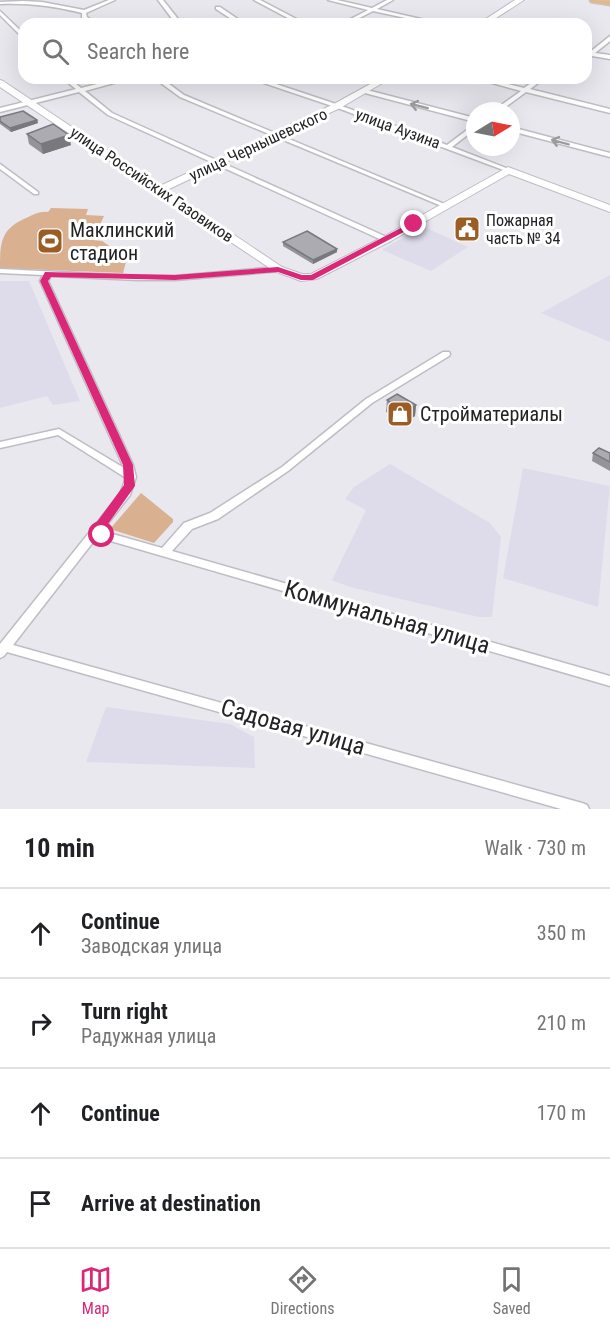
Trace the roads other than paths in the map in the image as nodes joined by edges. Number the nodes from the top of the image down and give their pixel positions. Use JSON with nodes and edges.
{"nodes":[{"id":1,"x":23,"y":0,"type":"edge"},
{"id":2,"x":113,"y":0,"type":"edge"},
{"id":3,"x":160,"y":0,"type":"edge"},
{"id":4,"x":256,"y":0,"type":"edge"},
{"id":5,"x":330,"y":0,"type":"edge"},
{"id":6,"x":391,"y":0,"type":"edge"},
{"id":7,"x":520,"y":0,"type":"edge"},
{"id":8,"x":594,"y":0,"type":"edge"},
{"id":9,"x":0,"y":3,"type":"edge"},
{"id":10,"x":610,"y":3,"type":"edge"},
{"id":11,"x":218,"y":8,"type":"dead end"},
{"id":12,"x":373,"y":9,"type":"junction"},
{"id":13,"x":0,"y":12,"type":"edge"},
{"id":14,"x":84,"y":12,"type":"junction"},
{"id":15,"x":85,"y":18,"type":"edge"},
{"id":16,"x":174,"y":18,"type":"edge"},
{"id":17,"x":233,"y":18,"type":"edge"},
{"id":18,"x":291,"y":18,"type":"edge"},
{"id":19,"x":356,"y":18,"type":"edge"},
{"id":20,"x":413,"y":18,"type":"edge"},
{"id":21,"x":492,"y":18,"type":"edge"},
{"id":22,"x":18,"y":31,"type":"edge"},
{"id":23,"x":610,"y":38,"type":"edge"},
{"id":24,"x":592,"y":51,"type":"edge"},
{"id":25,"x":592,"y":54,"type":"edge"},
{"id":26,"x":610,"y":57,"type":"edge"},
{"id":27,"x":0,"y":83,"type":"edge"},
{"id":28,"x":73,"y":84,"type":"edge"},
{"id":29,"x":102,"y":84,"type":"edge"},
{"id":30,"x":165,"y":84,"type":"edge"},
{"id":31,"x":270,"y":84,"type":"edge"},
{"id":32,"x":375,"y":84,"type":"edge"},
{"id":33,"x":501,"y":84,"type":"edge"},
{"id":34,"x":534,"y":84,"type":"edge"},
{"id":35,"x":79,"y":89,"type":"junction"},
{"id":36,"x":525,"y":90,"type":"junction"},
{"id":37,"x":363,"y":91,"type":"junction"},
{"id":38,"x":29,"y":101,"type":"junction"},
{"id":39,"x":508,"y":102,"type":"edge"},
{"id":40,"x":337,"y":106,"type":"junction"},
{"id":41,"x":0,"y":110,"type":"edge"},
{"id":42,"x":610,"y":111,"type":"edge"},
{"id":43,"x":466,"y":118,"type":"edge"},
{"id":44,"x":520,"y":131,"type":"edge"},
{"id":45,"x":466,"y":133,"type":"edge"},
{"id":46,"x":276,"y":134,"type":"junction"},
{"id":47,"x":448,"y":147,"type":"junction"},
{"id":48,"x":610,"y":155,"type":"edge"},
{"id":49,"x":218,"y":162,"type":"junction"},
{"id":50,"x":0,"y":166,"type":"edge"},
{"id":51,"x":508,"y":170,"type":"junction"},
{"id":52,"x":159,"y":190,"type":"junction"},
{"id":53,"x":36,"y":192,"type":"dead end"},
{"id":54,"x":446,"y":206,"type":"junction"},
{"id":55,"x":610,"y":210,"type":"edge"},
{"id":56,"x":387,"y":239,"type":"junction"},
{"id":57,"x":278,"y":269,"type":"junction"},
{"id":58,"x":0,"y":271,"type":"edge"},
{"id":59,"x":48,"y":274,"type":"junction"},
{"id":60,"x":446,"y":354,"type":"dead end"},
{"id":61,"x":0,"y":445,"type":"edge"},
{"id":62,"x":130,"y":477,"type":"junction"},
{"id":63,"x":95,"y":533,"type":"junction"},
{"id":64,"x":165,"y":552,"type":"junction"},
{"id":65,"x":2,"y":650,"type":"edge"},
{"id":66,"x":610,"y":681,"type":"edge"},
{"id":67,"x":582,"y":809,"type":"edge"}],
"edges":[{"from":1,"to":9,"type":"street"},
{"from":1,"to":14,"type":"street"},
{"from":2,"to":14,"type":"street"},
{"from":3,"to":16,"type":"street"},
{"from":4,"to":18,"type":"street"},
{"from":5,"to":12,"type":"street"},
{"from":6,"to":12,"type":"street"},
{"from":7,"to":21,"type":"main road"},
{"from":8,"to":10,"type":"main road"},
{"from":11,"to":17,"type":"street"},
{"from":12,"to":19,"type":"street"},
{"from":12,"to":20,"type":"street"},
{"from":13,"to":22,"type":"street"},
{"from":14,"to":15,"type":"street"},
{"from":23,"to":24,"type":"street"},
{"from":25,"to":26,"type":"street"},
{"from":27,"to":38,"type":"main road","name":"улица Российских Газовиков"},
{"from":28,"to":35,"type":"street"},
{"from":29,"to":35,"type":"street"},
{"from":30,"to":46,"type":"street"},
{"from":31,"to":40,"type":"street","name":"улица Аузина"},
{"from":32,"to":37,"type":"main road","name":"улица Чернышевского"},
{"from":33,"to":36,"type":"street"},
{"from":34,"to":36,"type":"street"},
{"from":35,"to":38,"type":"street"},
{"from":35,"to":49,"type":"street"},
{"from":36,"to":39,"type":"street"},
{"from":36,"to":42,"type":"street"},
{"from":37,"to":40,"type":"main road","name":"улица Чернышевского"},
{"from":43,"to":37,"type":"street","one_way":true},
{"from":38,"to":41,"type":"street"},
{"from":38,"to":52,"type":"main road","name":"улица Российских Газовиков"},
{"from":40,"to":46,"type":"main road","name":"улица Чернышевского"},
{"from":40,"to":47,"type":"street","name":"улица Аузина"},
{"from":48,"to":44,"type":"street","one_way":true},
{"from":45,"to":47,"type":"street"},
{"from":46,"to":49,"type":"main road","name":"улица Чернышевского"},
{"from":46,"to":54,"type":"street"},
{"from":47,"to":51,"type":"street","name":"улица Аузина"},
{"from":49,"to":52,"type":"main road","name":"улица Чернышевского"},
{"from":49,"to":56,"type":"street"},
{"from":50,"to":53,"type":"street"},
{"from":51,"to":54,"type":"main road"},
{"from":51,"to":55,"type":"main road","name":"улица Аузина"},
{"from":52,"to":57,"type":"main road","name":"улица Российских Газовиков"},
{"from":54,"to":56,"type":"main road"},
{"from":56,"to":57,"type":"main road","name":"улица Российских Газовиков"},
{"from":57,"to":59,"type":"street"},
{"from":58,"to":59,"type":"street"},
{"from":59,"to":62,"type":"street"},
{"from":60,"to":64,"type":"street"},
{"from":61,"to":62,"type":"street"},
{"from":62,"to":63,"type":"street"},
{"from":63,"to":64,"type":"street","name":"Коммунальная улица"},
{"from":63,"to":65,"type":"street"},
{"from":64,"to":66,"type":"street","name":"Коммунальная улица"},
{"from":65,"to":67,"type":"street","name":"Садовая улица"}]}
